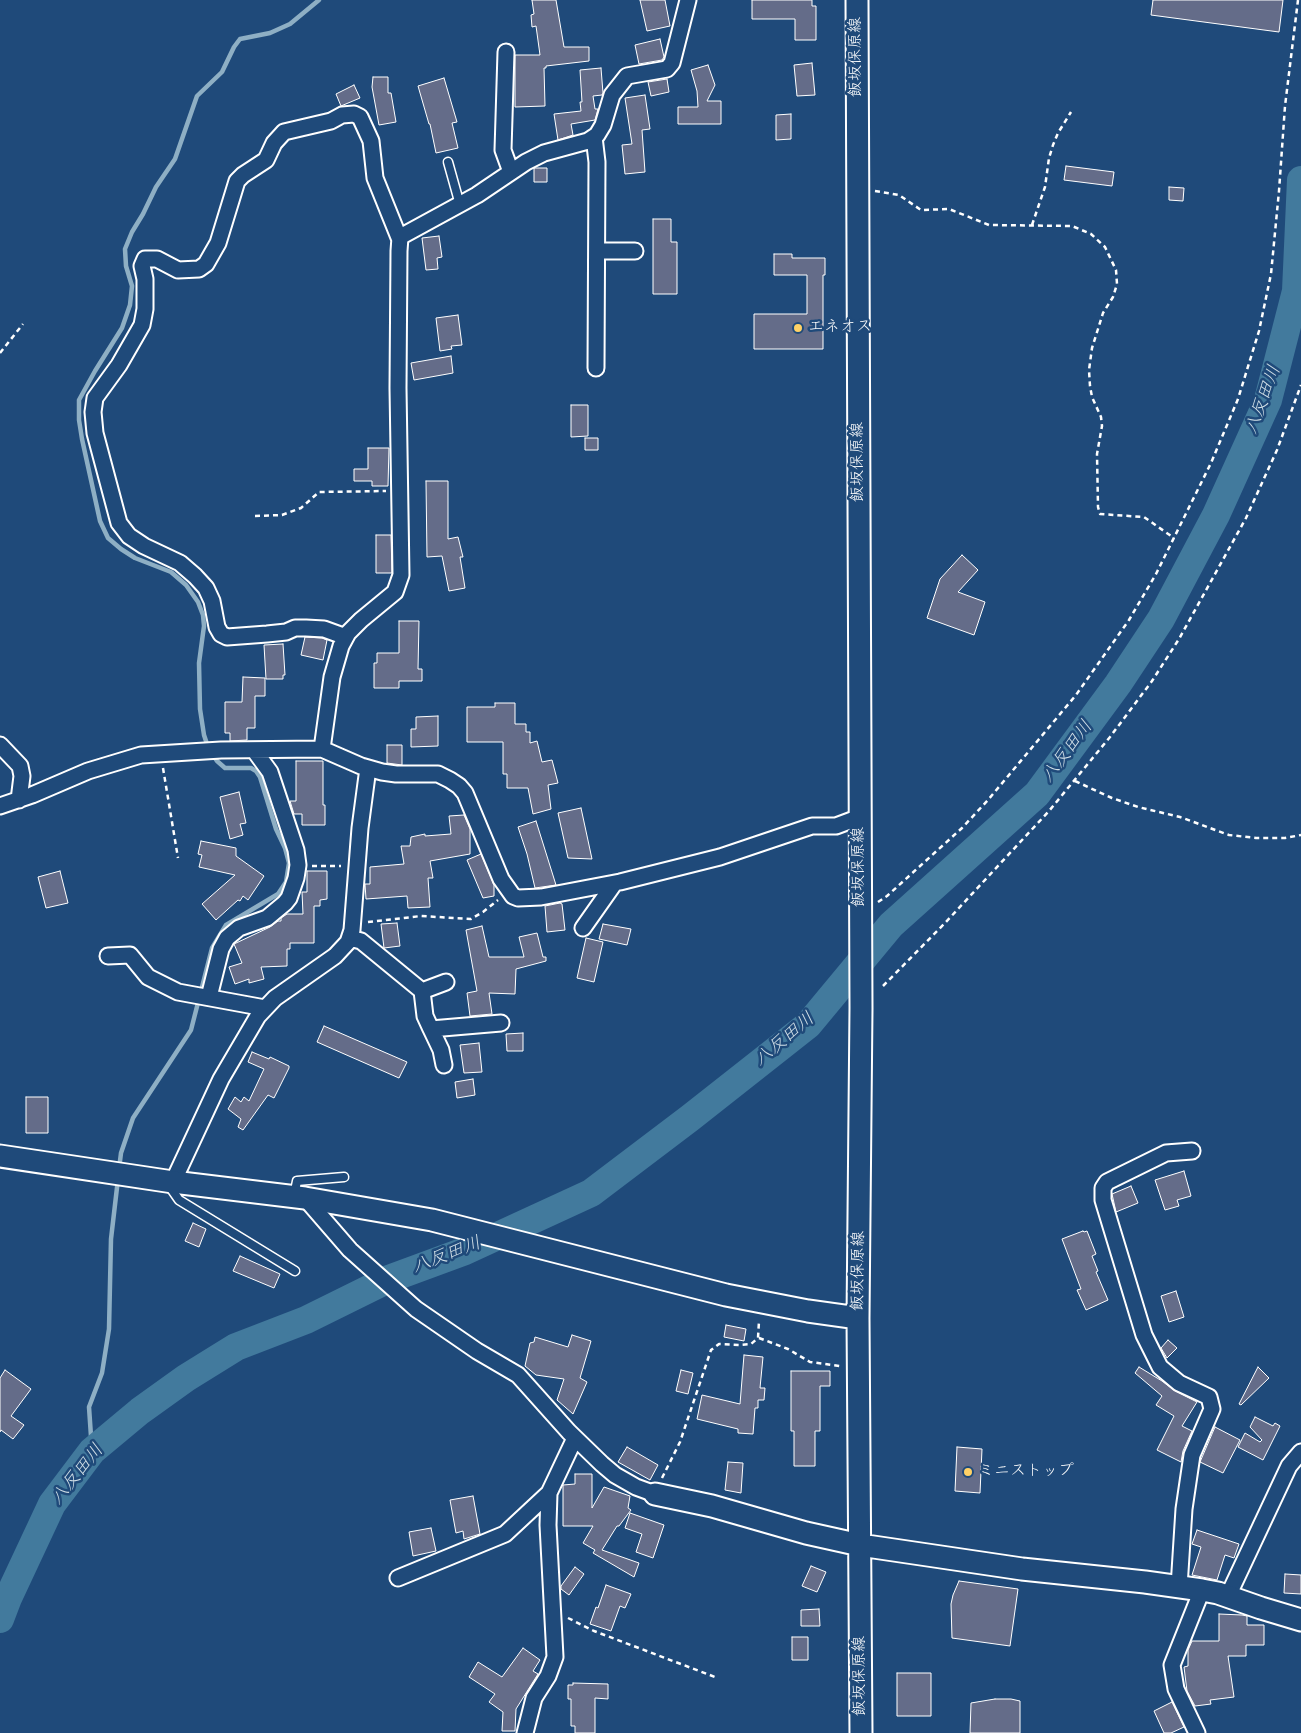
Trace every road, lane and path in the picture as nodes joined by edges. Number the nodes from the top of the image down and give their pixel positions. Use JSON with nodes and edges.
{"nodes":[{"id":1,"x":688,"y":0,"type":"edge"},
{"id":2,"x":857,"y":0,"type":"edge"},
{"id":3,"x":1298,"y":0,"type":"edge"},
{"id":4,"x":506,"y":52,"type":"dead end"},
{"id":5,"x":1071,"y":112,"type":"dead end"},
{"id":6,"x":594,"y":137,"type":"junction"},
{"id":7,"x":448,"y":162,"type":"dead end"},
{"id":8,"x":512,"y":172,"type":"junction"},
{"id":9,"x":858,"y":188,"type":"junction"},
{"id":10,"x":460,"y":205,"type":"junction"},
{"id":11,"x":1032,"y":225,"type":"junction"},
{"id":12,"x":400,"y":240,"type":"junction"},
{"id":13,"x":635,"y":251,"type":"dead end"},
{"id":14,"x":597,"y":252,"type":"junction"},
{"id":15,"x":23,"y":324,"type":"dead end"},
{"id":16,"x":0,"y":353,"type":"edge"},
{"id":17,"x":596,"y":368,"type":"dead end"},
{"id":18,"x":1301,"y":385,"type":"edge"},
{"id":19,"x":400,"y":491,"type":"junction"},
{"id":20,"x":255,"y":516,"type":"dead end"},
{"id":21,"x":1174,"y":538,"type":"junction"},
{"id":22,"x":346,"y":637,"type":"junction"},
{"id":23,"x":0,"y":745,"type":"edge"},
{"id":24,"x":322,"y":749,"type":"junction"},
{"id":25,"x":254,"y":750,"type":"junction"},
{"id":26,"x":160,"y":754,"type":"junction"},
{"id":27,"x":368,"y":768,"type":"junction"},
{"id":28,"x":1075,"y":780,"type":"junction"},
{"id":29,"x":20,"y":800,"type":"junction"},
{"id":30,"x":0,"y":806,"type":"edge"},
{"id":31,"x":860,"y":817,"type":"junction"},
{"id":32,"x":1301,"y":835,"type":"edge"},
{"id":33,"x":178,"y":858,"type":"dead end"},
{"id":34,"x":298,"y":865,"type":"junction"},
{"id":35,"x":358,"y":867,"type":"junction"},
{"id":36,"x":614,"y":884,"type":"junction"},
{"id":37,"x":509,"y":891,"type":"junction"},
{"id":38,"x":860,"y":915,"type":"junction"},
{"id":39,"x":353,"y":922,"type":"junction"},
{"id":40,"x":582,"y":928,"type":"dead end"},
{"id":41,"x":350,"y":938,"type":"junction"},
{"id":42,"x":108,"y":956,"type":"dead end"},
{"id":43,"x":446,"y":982,"type":"dead end"},
{"id":44,"x":883,"y":986,"type":"dead end"},
{"id":45,"x":422,"y":991,"type":"junction"},
{"id":46,"x":202,"y":996,"type":"junction"},
{"id":47,"x":266,"y":1008,"type":"junction"},
{"id":48,"x":501,"y":1024,"type":"dead end"},
{"id":49,"x":431,"y":1029,"type":"junction"},
{"id":50,"x":444,"y":1065,"type":"dead end"},
{"id":51,"x":1192,"y":1151,"type":"dead end"},
{"id":52,"x":0,"y":1156,"type":"edge"},
{"id":53,"x":344,"y":1177,"type":"dead end"},
{"id":54,"x":173,"y":1182,"type":"junction"},
{"id":55,"x":300,"y":1198,"type":"junction"},
{"id":56,"x":295,"y":1271,"type":"dead end"},
{"id":57,"x":759,"y":1302,"type":"junction"},
{"id":58,"x":858,"y":1318,"type":"junction"},
{"id":59,"x":758,"y":1338,"type":"junction"},
{"id":60,"x":859,"y":1371,"type":"junction"},
{"id":61,"x":575,"y":1438,"type":"junction"},
{"id":62,"x":1301,"y":1452,"type":"edge"},
{"id":63,"x":549,"y":1493,"type":"junction"},
{"id":64,"x":655,"y":1494,"type":"junction"},
{"id":65,"x":860,"y":1545,"type":"junction"},
{"id":66,"x":398,"y":1578,"type":"dead end"},
{"id":67,"x":1179,"y":1587,"type":"junction"},
{"id":68,"x":1202,"y":1590,"type":"junction"},
{"id":69,"x":1228,"y":1596,"type":"junction"},
{"id":70,"x":553,"y":1611,"type":"junction"},
{"id":71,"x":1301,"y":1620,"type":"edge"},
{"id":72,"x":715,"y":1677,"type":"dead end"},
{"id":73,"x":524,"y":1733,"type":"edge"},
{"id":74,"x":861,"y":1733,"type":"edge"},
{"id":75,"x":1197,"y":1733,"type":"edge"}],
"edges":[{"from":1,"to":6,"type":"street"},
{"from":2,"to":9,"type":"main road","name":"飯坂保原線"},
{"from":3,"to":21,"type":"path"},
{"from":4,"to":8,"type":"street"},
{"from":5,"to":11,"type":"path"},
{"from":6,"to":8,"type":"street"},
{"from":6,"to":14,"type":"street"},
{"from":7,"to":10,"type":"lane"},
{"from":8,"to":10,"type":"street"},
{"from":9,"to":11,"type":"path"},
{"from":9,"to":31,"type":"main road","name":"飯坂保原線"},
{"from":10,"to":12,"type":"street"},
{"from":11,"to":21,"type":"path"},
{"from":12,"to":19,"type":"street"},
{"from":12,"to":22,"type":"street"},
{"from":13,"to":14,"type":"street"},
{"from":14,"to":17,"type":"street"},
{"from":15,"to":16,"type":"path"},
{"from":18,"to":28,"type":"path"},
{"from":19,"to":20,"type":"path"},
{"from":19,"to":22,"type":"street"},
{"from":21,"to":38,"type":"path"},
{"from":22,"to":24,"type":"street"},
{"from":23,"to":29,"type":"street"},
{"from":24,"to":25,"type":"street"},
{"from":24,"to":27,"type":"street"},
{"from":25,"to":26,"type":"street"},
{"from":25,"to":34,"type":"street"},
{"from":26,"to":29,"type":"street"},
{"from":26,"to":33,"type":"path"},
{"from":27,"to":35,"type":"street"},
{"from":27,"to":37,"type":"street"},
{"from":28,"to":32,"type":"path"},
{"from":28,"to":44,"type":"path"},
{"from":29,"to":30,"type":"street"},
{"from":31,"to":36,"type":"street"},
{"from":31,"to":38,"type":"main road","name":"飯坂保原線"},
{"from":34,"to":35,"type":"path"},
{"from":34,"to":46,"type":"street"},
{"from":35,"to":39,"type":"street"},
{"from":36,"to":37,"type":"street"},
{"from":36,"to":40,"type":"street"},
{"from":37,"to":39,"type":"path"},
{"from":38,"to":58,"type":"main road","name":"飯坂保原線"},
{"from":39,"to":41,"type":"street"},
{"from":41,"to":45,"type":"street"},
{"from":41,"to":47,"type":"street"},
{"from":42,"to":46,"type":"street"},
{"from":43,"to":45,"type":"street"},
{"from":45,"to":49,"type":"street"},
{"from":46,"to":47,"type":"street"},
{"from":47,"to":54,"type":"street"},
{"from":48,"to":49,"type":"street"},
{"from":49,"to":50,"type":"street"},
{"from":51,"to":67,"type":"street"},
{"from":52,"to":54,"type":"main road"},
{"from":53,"to":55,"type":"lane"},
{"from":54,"to":55,"type":"main road"},
{"from":54,"to":56,"type":"lane"},
{"from":55,"to":57,"type":"main road"},
{"from":55,"to":61,"type":"street"},
{"from":57,"to":58,"type":"main road"},
{"from":57,"to":59,"type":"path"},
{"from":58,"to":60,"type":"main road","name":"飯坂保原線"},
{"from":59,"to":60,"type":"path"},
{"from":59,"to":64,"type":"path"},
{"from":60,"to":65,"type":"main road","name":"飯坂保原線"},
{"from":61,"to":63,"type":"street"},
{"from":61,"to":64,"type":"street"},
{"from":62,"to":69,"type":"street"},
{"from":63,"to":66,"type":"street"},
{"from":63,"to":70,"type":"street"},
{"from":64,"to":65,"type":"main road"},
{"from":65,"to":67,"type":"main road"},
{"from":65,"to":74,"type":"main road","name":"飯坂保原線"},
{"from":67,"to":68,"type":"main road"},
{"from":68,"to":69,"type":"main road"},
{"from":68,"to":75,"type":"street"},
{"from":69,"to":71,"type":"main road"},
{"from":70,"to":72,"type":"path"},
{"from":70,"to":73,"type":"street"}]}
